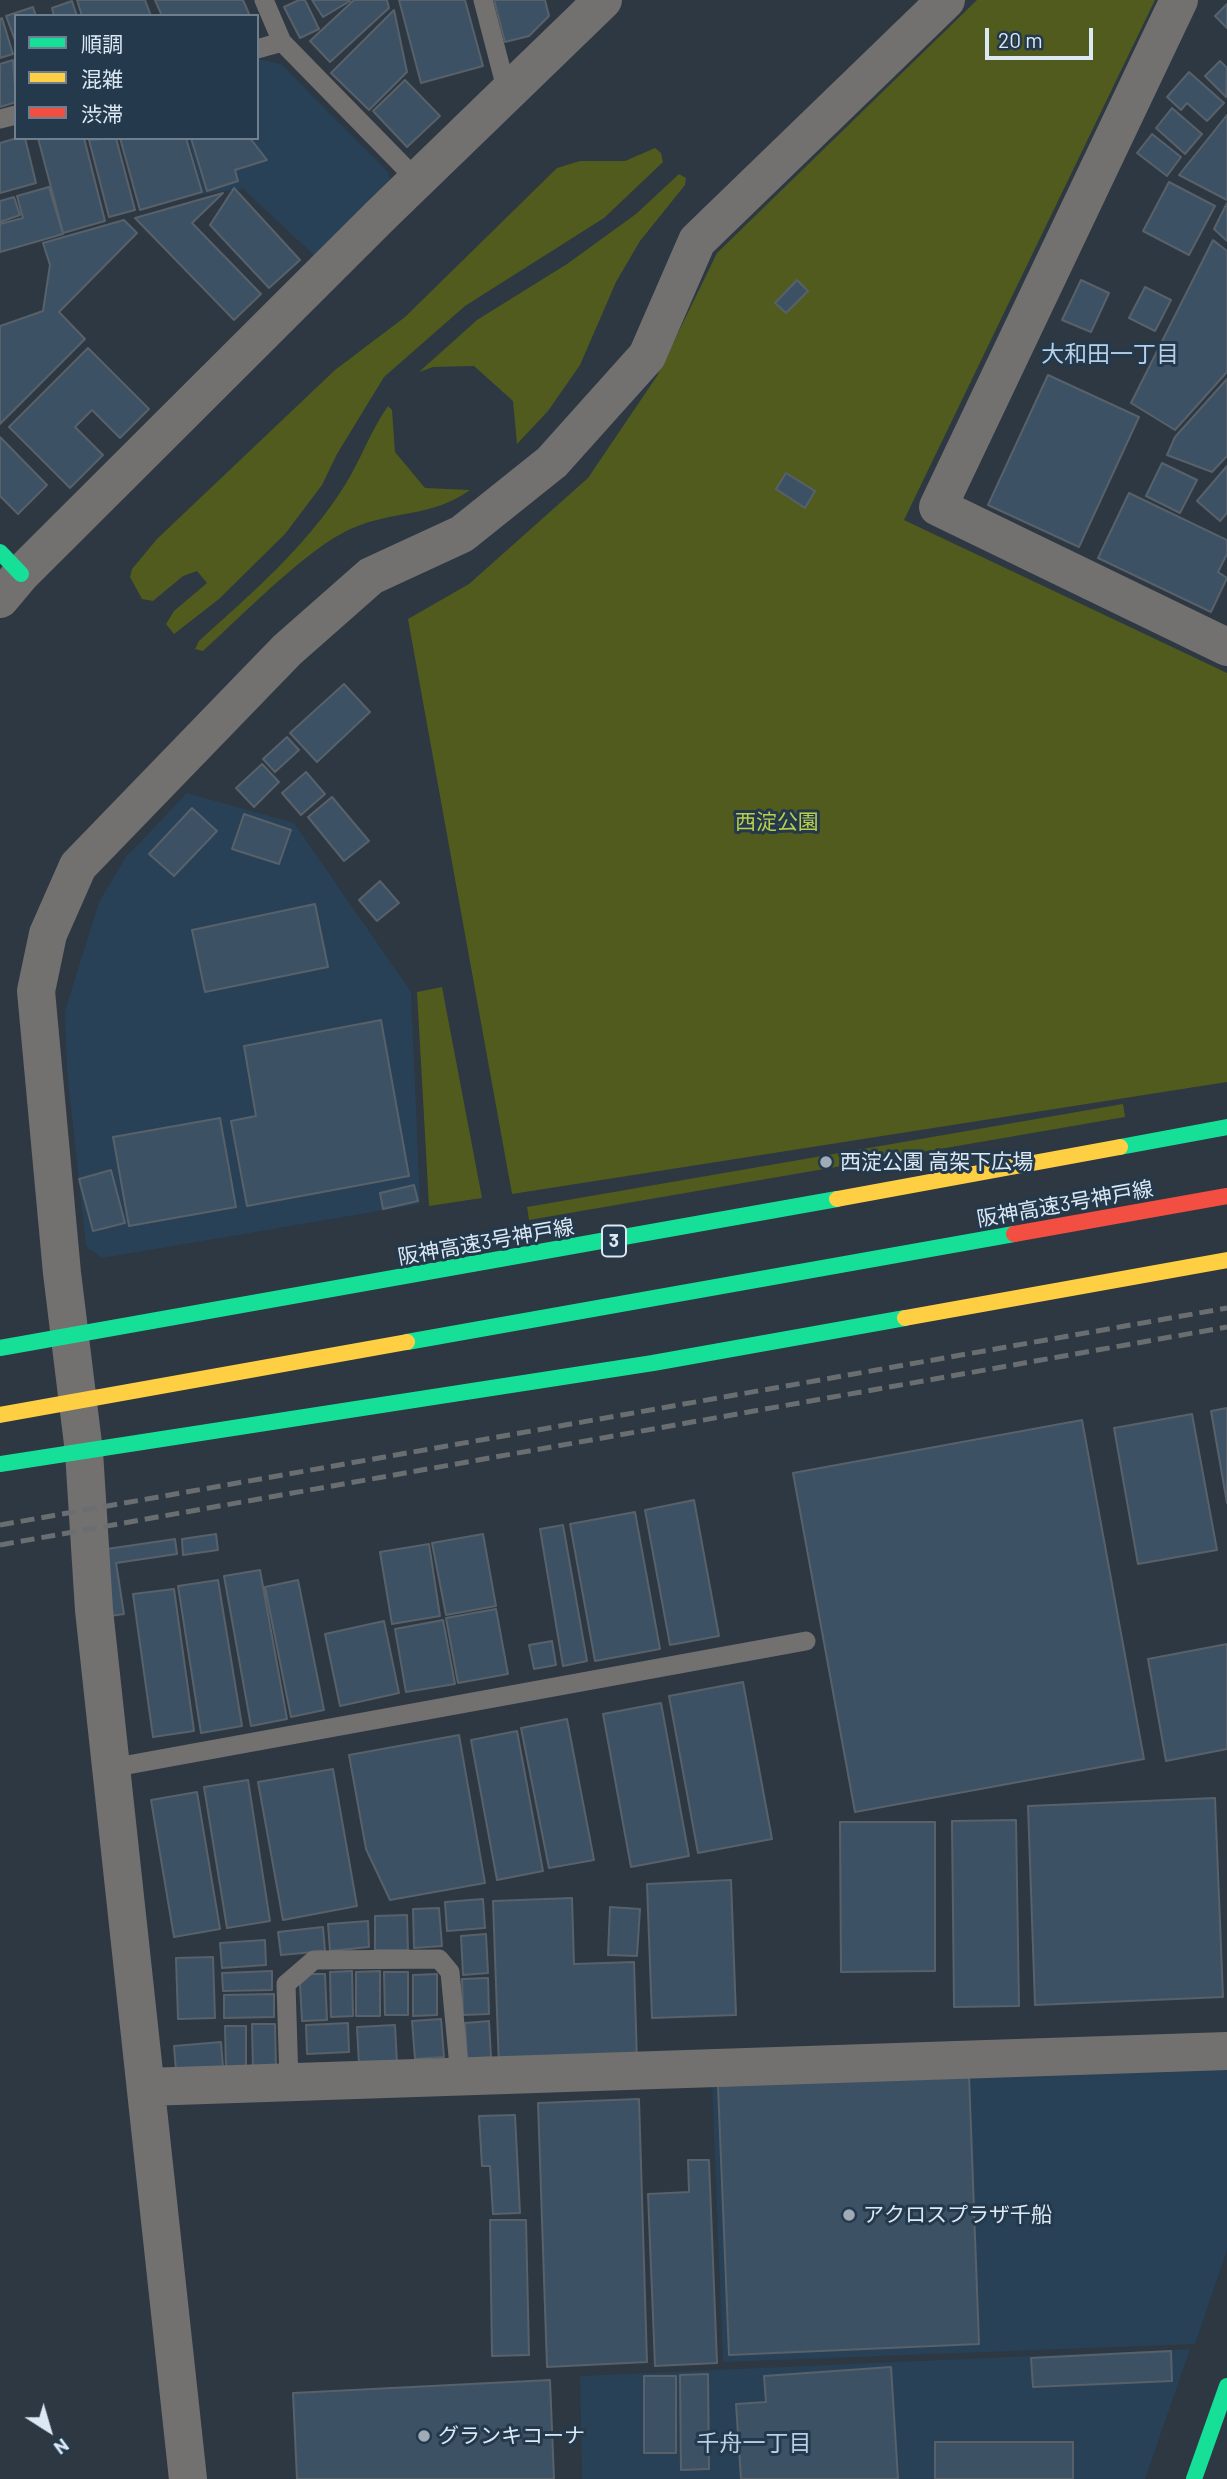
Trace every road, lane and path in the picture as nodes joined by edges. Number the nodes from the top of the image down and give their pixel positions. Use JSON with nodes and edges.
{"nodes":[{"id":1,"x":484,"y":0,"type":"edge"},
{"id":2,"x":603,"y":0,"type":"edge"},
{"id":3,"x":946,"y":0,"type":"edge"},
{"id":4,"x":1179,"y":0,"type":"edge"},
{"id":5,"x":267,"y":1,"type":"edge"},
{"id":6,"x":282,"y":42,"type":"junction"},
{"id":7,"x":259,"y":48,"type":"edge"},
{"id":8,"x":507,"y":92,"type":"junction"},
{"id":9,"x":417,"y":180,"type":"junction"},
{"id":10,"x":7,"y":575,"type":"edge"},
{"id":11,"x":1227,"y":647,"type":"edge"},
{"id":12,"x":1227,"y":1126,"type":"edge"},
{"id":13,"x":1227,"y":1196,"type":"edge"},
{"id":14,"x":1227,"y":1260,"type":"edge"},
{"id":15,"x":0,"y":1348,"type":"edge"},
{"id":16,"x":0,"y":1415,"type":"edge"},
{"id":17,"x":71,"y":1454,"type":"junction"},
{"id":18,"x":0,"y":1464,"type":"edge"},
{"id":19,"x":806,"y":1641,"type":"dead end"},
{"id":20,"x":111,"y":1768,"type":"junction"},
{"id":21,"x":1227,"y":2051,"type":"edge"},
{"id":22,"x":460,"y":2077,"type":"junction"},
{"id":23,"x":289,"y":2082,"type":"junction"},
{"id":24,"x":146,"y":2087,"type":"junction"},
{"id":25,"x":1227,"y":2386,"type":"edge"},
{"id":26,"x":188,"y":2479,"type":"edge"},
{"id":27,"x":1194,"y":2479,"type":"edge"}],
"edges":[{"from":1,"to":8,"type":"lane"},
{"from":2,"to":8,"type":"street"},
{"from":3,"to":17,"type":"street"},
{"from":4,"to":11,"type":"street"},
{"from":5,"to":6,"type":"lane"},
{"from":6,"to":7,"type":"lane"},
{"from":6,"to":9,"type":"lane"},
{"from":8,"to":9,"type":"street"},
{"from":9,"to":10,"type":"street"},
{"from":12,"to":15,"type":"main road","name":"阪神高速3号神戸線","number":"3","bridge":true},
{"from":13,"to":16,"type":"main road","name":"阪神高速3号神戸線","bridge":true},
{"from":14,"to":17,"type":"main road"},
{"from":17,"to":18,"type":"main road"},
{"from":17,"to":20,"type":"street"},
{"from":19,"to":20,"type":"lane"},
{"from":20,"to":24,"type":"street"},
{"from":21,"to":22,"type":"street"},
{"from":22,"to":23,"type":"street"},
{"from":22,"to":23,"type":"lane"},
{"from":23,"to":24,"type":"street"},
{"from":24,"to":26,"type":"street"},
{"from":25,"to":27,"type":"main road"}]}
